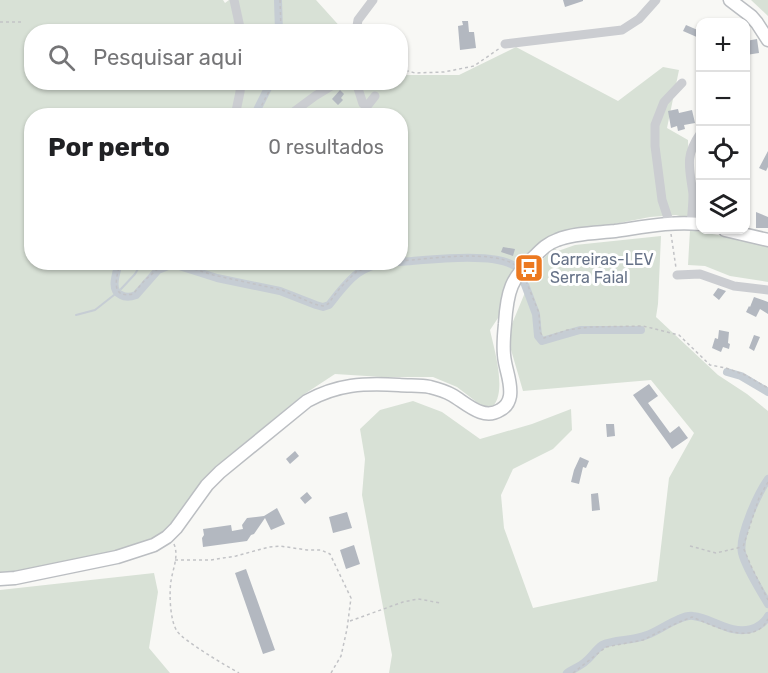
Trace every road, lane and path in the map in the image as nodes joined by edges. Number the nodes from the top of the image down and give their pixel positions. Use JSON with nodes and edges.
{"nodes":[{"id":1,"x":234,"y":0,"type":"edge"},
{"id":2,"x":280,"y":0,"type":"edge"},
{"id":3,"x":372,"y":0,"type":"edge"},
{"id":4,"x":656,"y":0,"type":"edge"},
{"id":5,"x":730,"y":0,"type":"edge"},
{"id":6,"x":0,"y":22,"type":"edge"},
{"id":7,"x":22,"y":22,"type":"dead end"},
{"id":8,"x":239,"y":24,"type":"edge"},
{"id":9,"x":282,"y":24,"type":"edge"},
{"id":10,"x":357,"y":24,"type":"edge"},
{"id":11,"x":768,"y":40,"type":"edge"},
{"id":12,"x":505,"y":44,"type":"joint"},
{"id":13,"x":408,"y":71,"type":"edge"},
{"id":14,"x":682,"y":83,"type":"dead end"},
{"id":15,"x":240,"y":90,"type":"edge"},
{"id":16,"x":270,"y":90,"type":"edge"},
{"id":17,"x":325,"y":90,"type":"edge"},
{"id":18,"x":359,"y":90,"type":"edge"},
{"id":19,"x":375,"y":96,"type":"dead end"},
{"id":20,"x":237,"y":108,"type":"edge"},
{"id":21,"x":260,"y":108,"type":"edge"},
{"id":22,"x":299,"y":108,"type":"edge"},
{"id":23,"x":696,"y":141,"type":"edge"},
{"id":24,"x":670,"y":224,"type":"junction"},
{"id":25,"x":696,"y":224,"type":"edge"},
{"id":26,"x":742,"y":234,"type":"edge"},
{"id":27,"x":768,"y":240,"type":"edge"},
{"id":28,"x":408,"y":260,"type":"edge"},
{"id":29,"x":119,"y":270,"type":"edge"},
{"id":30,"x":157,"y":270,"type":"edge"},
{"id":31,"x":197,"y":270,"type":"edge"},
{"id":32,"x":361,"y":270,"type":"edge"},
{"id":33,"x":520,"y":271,"type":"junction"},
{"id":34,"x":677,"y":275,"type":"joint"},
{"id":35,"x":768,"y":290,"type":"edge"},
{"id":36,"x":768,"y":388,"type":"edge"},
{"id":37,"x":768,"y":482,"type":"edge"},
{"id":38,"x":167,"y":537,"type":"junction"},
{"id":39,"x":690,"y":546,"type":"dead end"},
{"id":40,"x":744,"y":547,"type":"junction"},
{"id":41,"x":175,"y":560,"type":"junction"},
{"id":42,"x":0,"y":579,"type":"edge"},
{"id":43,"x":767,"y":598,"type":"edge"},
{"id":44,"x":441,"y":603,"type":"dead end"},
{"id":45,"x":768,"y":619,"type":"edge"},
{"id":46,"x":348,"y":621,"type":"junction"},
{"id":47,"x":239,"y":673,"type":"edge"},
{"id":48,"x":331,"y":673,"type":"edge"},
{"id":49,"x":573,"y":673,"type":"edge"}],
"edges":[{"from":1,"to":8,"type":"street"},
{"from":2,"to":9,"type":"path"},
{"from":3,"to":10,"type":"street"},
{"from":4,"to":12,"type":"street"},
{"from":5,"to":11,"type":"main road"},
{"from":6,"to":7,"type":"path"},
{"from":12,"to":13,"type":"path"},
{"from":14,"to":24,"type":"street"},
{"from":15,"to":20,"type":"street"},
{"from":16,"to":21,"type":"path"},
{"from":17,"to":22,"type":"street"},
{"from":18,"to":19,"type":"street"},
{"from":23,"to":25,"type":"street"},
{"from":24,"to":25,"type":"main road"},
{"from":24,"to":33,"type":"main road"},
{"from":24,"to":34,"type":"path"},
{"from":26,"to":27,"type":"main road"},
{"from":28,"to":33,"type":"path"},
{"from":29,"to":30,"type":"path"},
{"from":31,"to":32,"type":"path"},
{"from":33,"to":36,"type":"path"},
{"from":33,"to":38,"type":"main road"},
{"from":34,"to":35,"type":"street"},
{"from":37,"to":40,"type":"path"},
{"from":38,"to":41,"type":"path"},
{"from":38,"to":42,"type":"main road"},
{"from":39,"to":40,"type":"path"},
{"from":40,"to":43,"type":"path"},
{"from":41,"to":46,"type":"path"},
{"from":41,"to":47,"type":"path"},
{"from":44,"to":46,"type":"path"},
{"from":45,"to":49,"type":"path"},
{"from":46,"to":48,"type":"path"}]}
